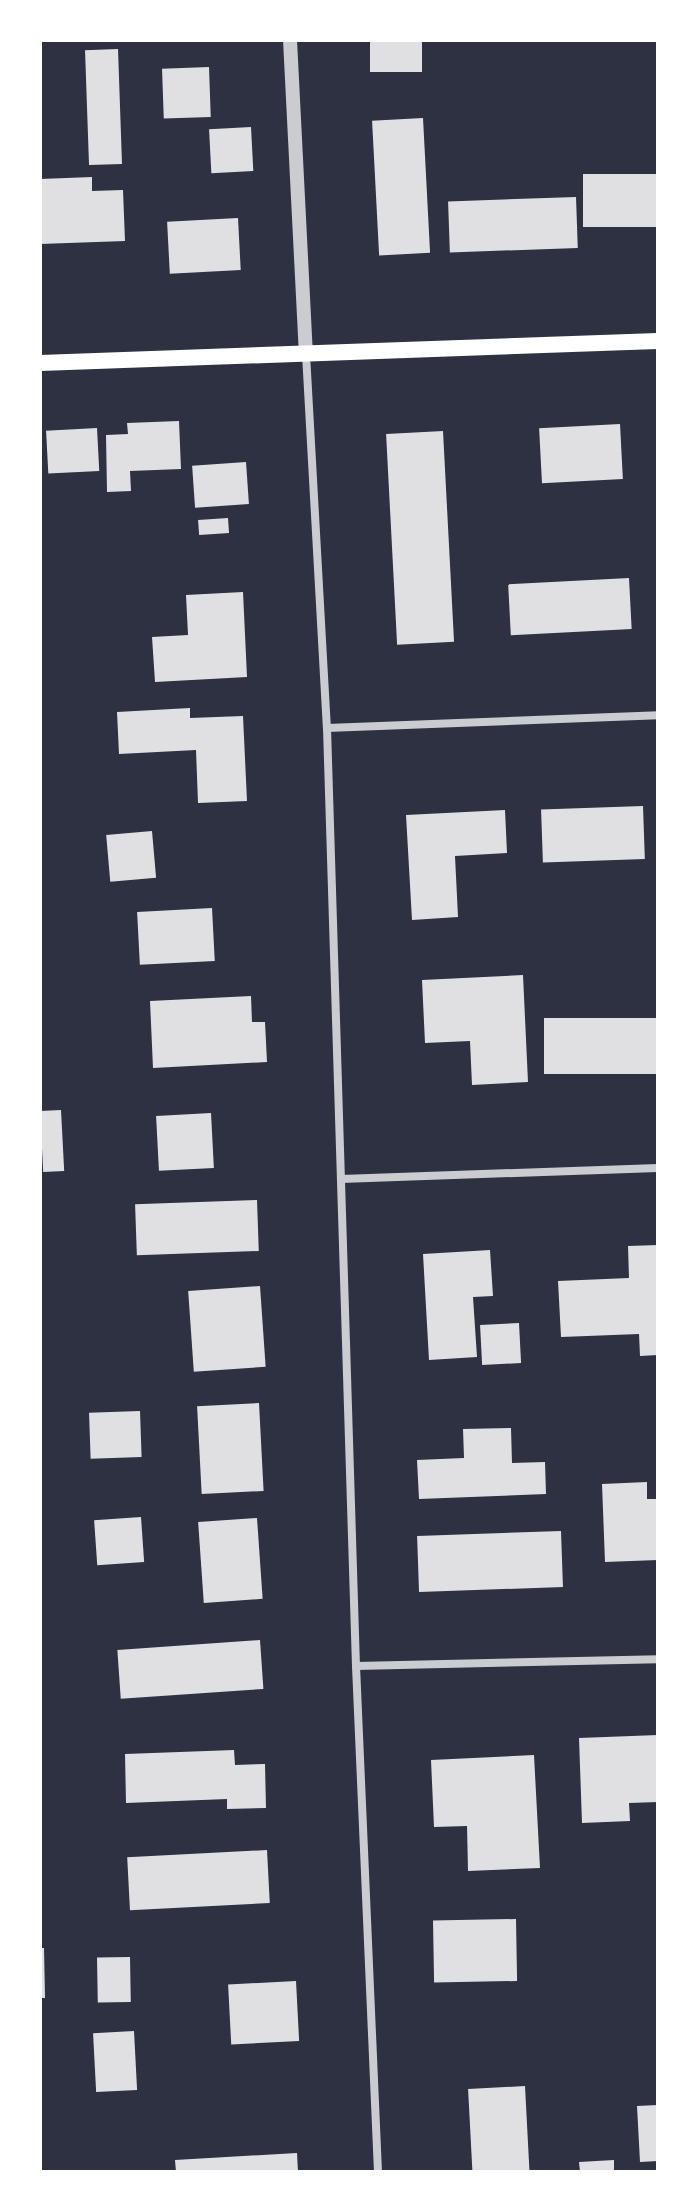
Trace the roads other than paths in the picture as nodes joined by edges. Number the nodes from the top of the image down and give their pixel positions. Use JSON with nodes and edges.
{"nodes":[{"id":1,"x":290,"y":40,"type":"edge"},
{"id":2,"x":658,"y":341,"type":"edge"},
{"id":3,"x":306,"y":353,"type":"junction"},
{"id":4,"x":40,"y":363,"type":"edge"},
{"id":5,"x":658,"y":715,"type":"edge"},
{"id":6,"x":327,"y":728,"type":"junction"},
{"id":7,"x":658,"y":1168,"type":"edge"},
{"id":8,"x":341,"y":1179,"type":"junction"},
{"id":9,"x":658,"y":1659,"type":"edge"},
{"id":10,"x":356,"y":1666,"type":"junction"},
{"id":11,"x":378,"y":2172,"type":"edge"}],
"edges":[{"from":1,"to":3,"type":"street"},
{"from":2,"to":3,"type":"main road"},
{"from":3,"to":4,"type":"main road"},
{"from":3,"to":6,"type":"street"},
{"from":5,"to":6,"type":"street"},
{"from":6,"to":8,"type":"street"},
{"from":7,"to":8,"type":"street"},
{"from":8,"to":10,"type":"street"},
{"from":9,"to":10,"type":"street"},
{"from":10,"to":11,"type":"street"}]}
